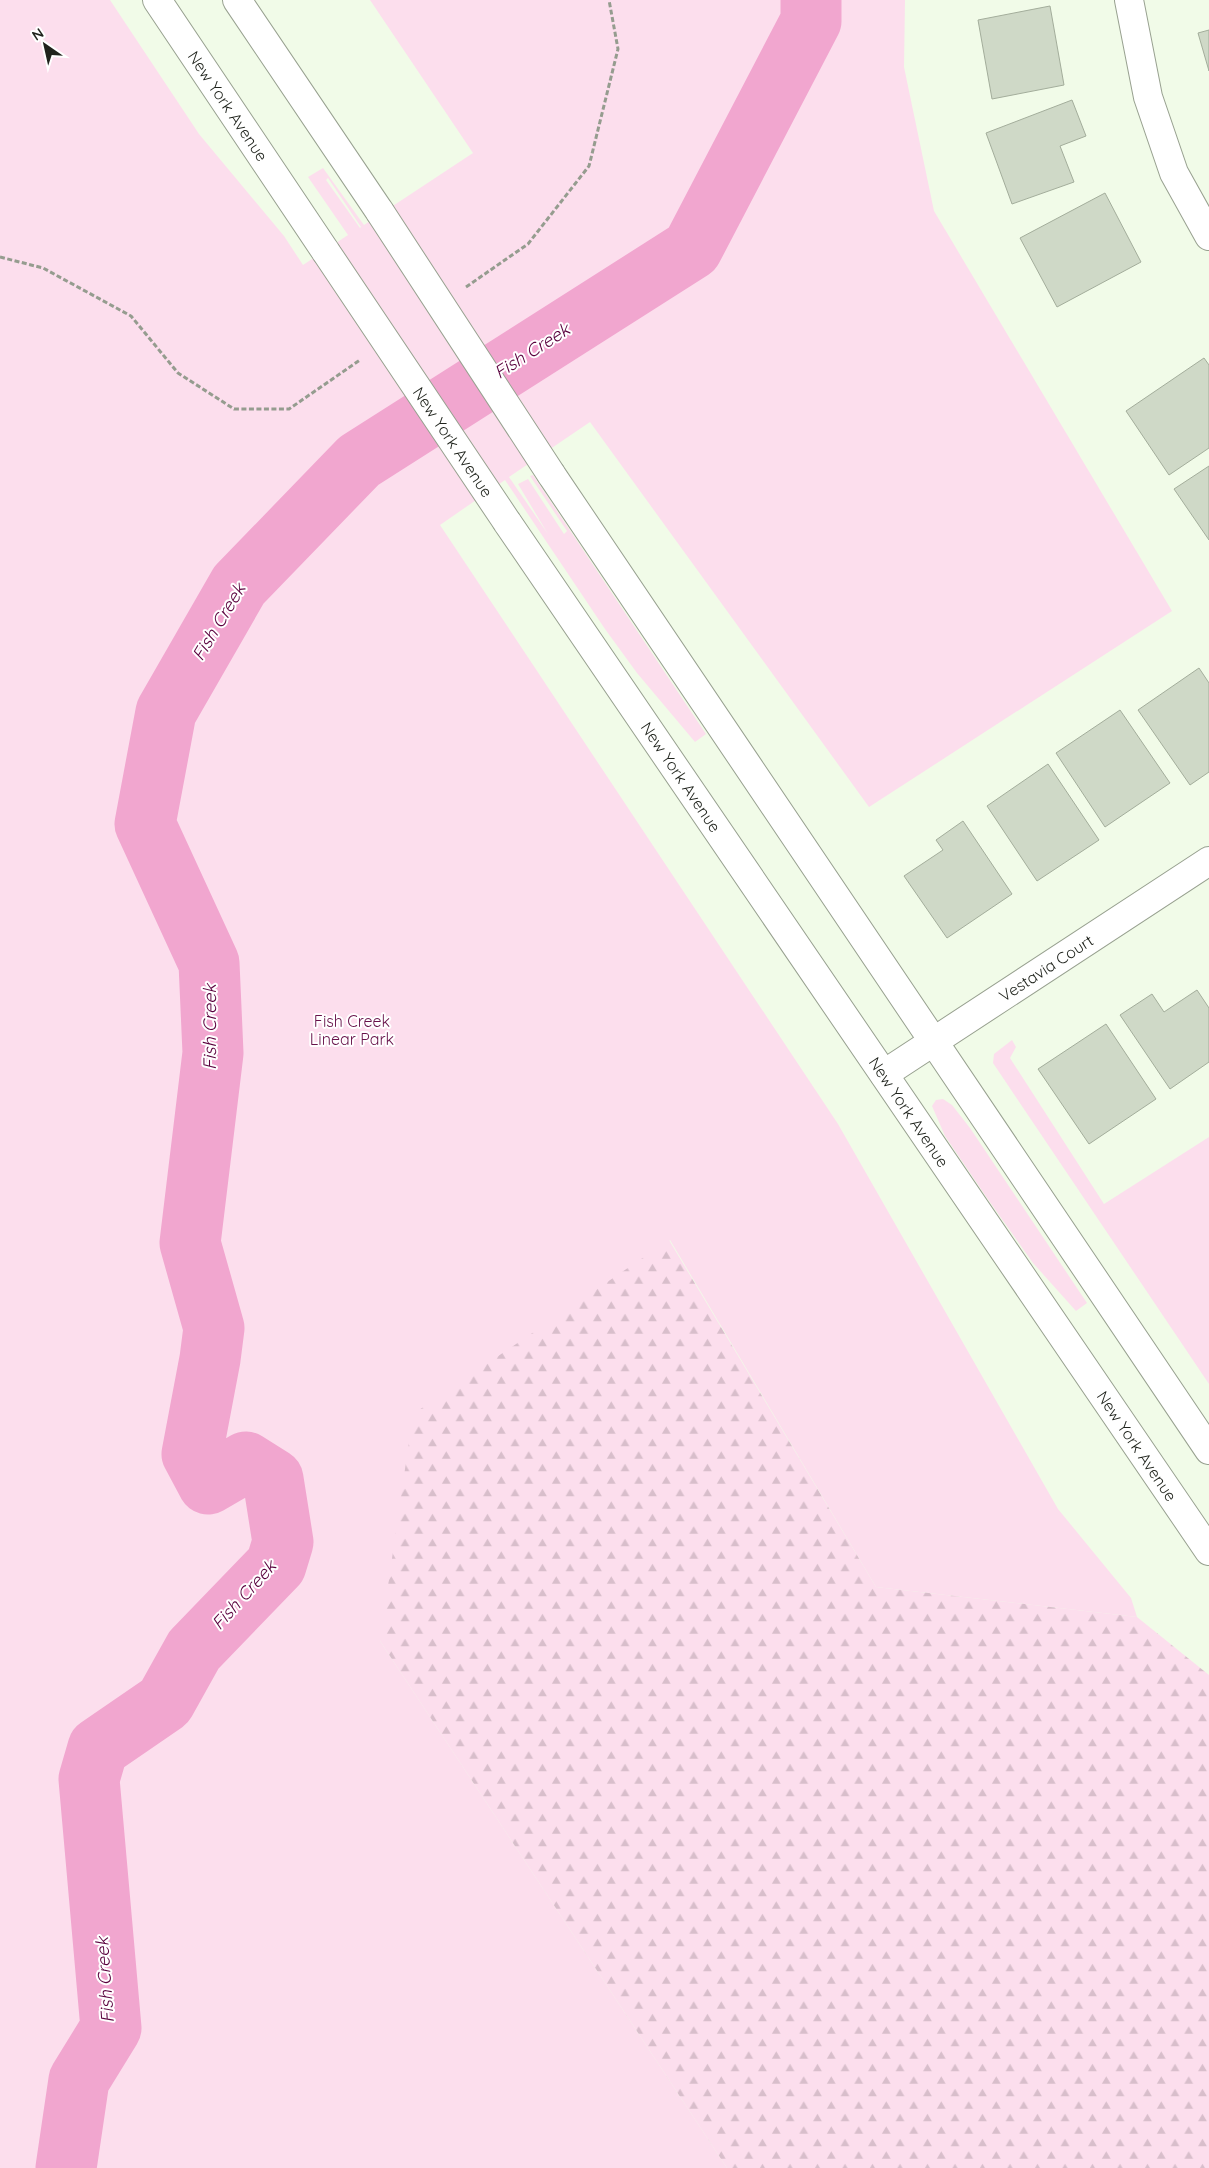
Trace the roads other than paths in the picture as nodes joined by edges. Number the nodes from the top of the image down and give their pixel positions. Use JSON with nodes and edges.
{"nodes":[{"id":1,"x":157,"y":0,"type":"edge"},
{"id":2,"x":238,"y":0,"type":"edge"},
{"id":3,"x":1129,"y":0,"type":"edge"},
{"id":4,"x":1209,"y":236,"type":"edge"},
{"id":5,"x":1209,"y":861,"type":"edge"},
{"id":6,"x":934,"y":1042,"type":"junction"},
{"id":7,"x":884,"y":1074,"type":"junction"},
{"id":8,"x":1209,"y":1450,"type":"edge"},
{"id":9,"x":1209,"y":1551,"type":"edge"}],
"edges":[{"from":1,"to":7,"type":"main road","name":"New York Avenue","bridge":true},
{"from":2,"to":6,"type":"main road","bridge":true},
{"from":3,"to":4,"type":"main road"},
{"from":5,"to":6,"type":"main road","name":"Vestavia Court"},
{"from":6,"to":7,"type":"main road","name":"Vestavia Court"},
{"from":6,"to":8,"type":"main road"},
{"from":7,"to":9,"type":"main road","name":"New York Avenue"}]}
